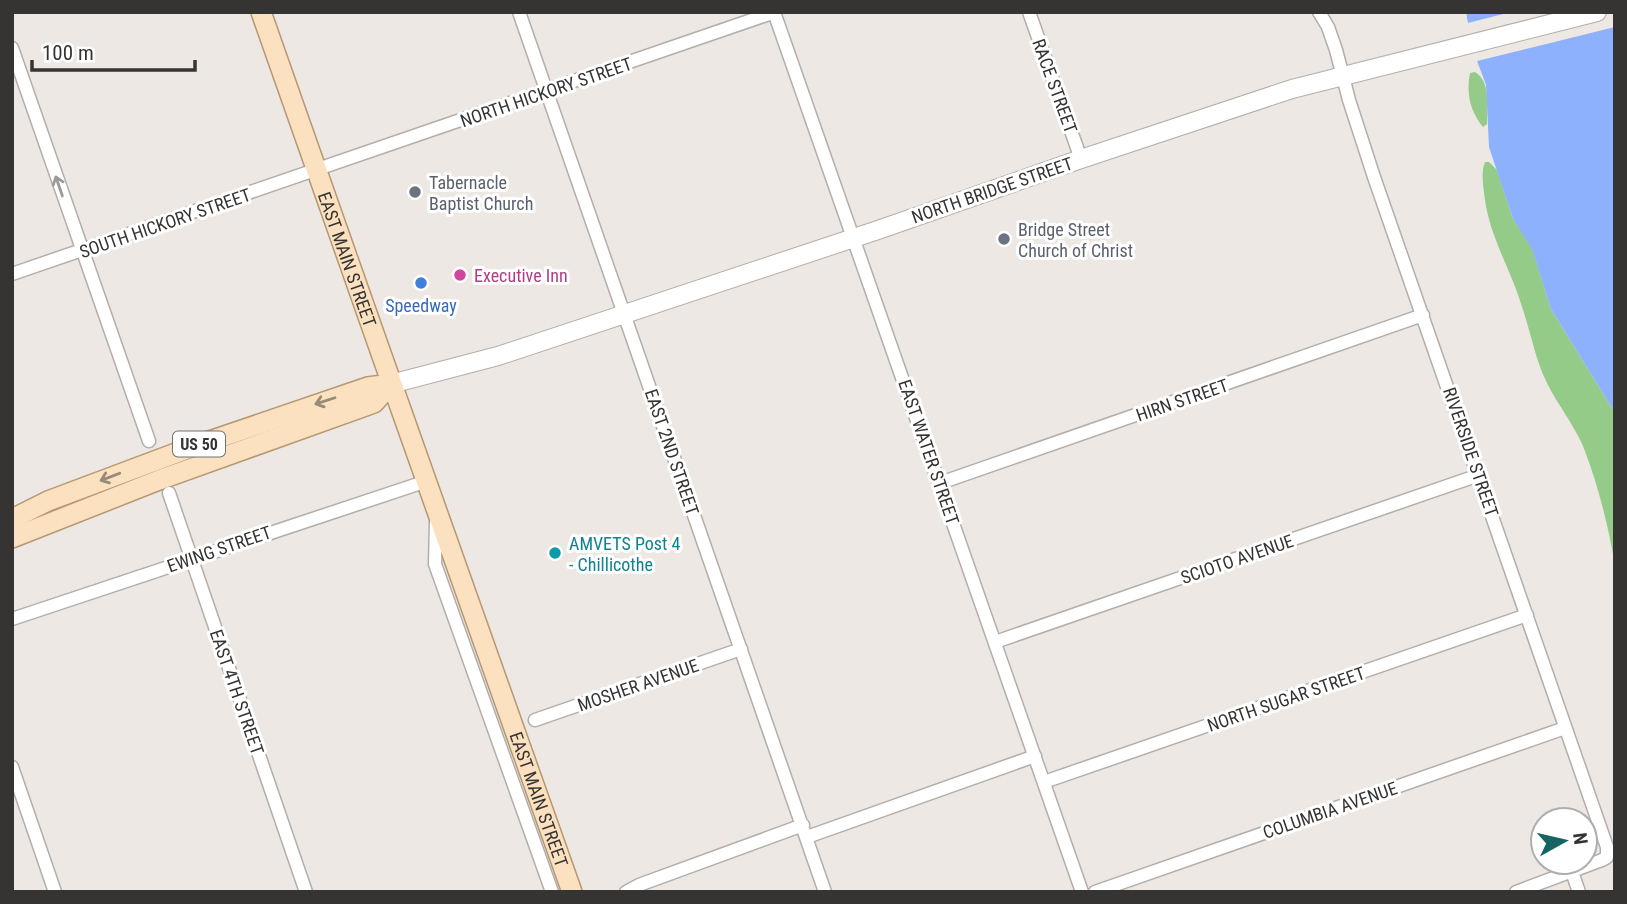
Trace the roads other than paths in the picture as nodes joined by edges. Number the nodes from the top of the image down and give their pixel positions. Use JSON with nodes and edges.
{"nodes":[{"id":1,"x":261,"y":12,"type":"edge"},
{"id":2,"x":519,"y":12,"type":"edge"},
{"id":3,"x":775,"y":12,"type":"edge"},
{"id":4,"x":1029,"y":12,"type":"edge"},
{"id":5,"x":1319,"y":12,"type":"edge"},
{"id":6,"x":1597,"y":12,"type":"edge"},
{"id":7,"x":12,"y":48,"type":"edge"},
{"id":8,"x":1343,"y":75,"type":"junction"},
{"id":9,"x":545,"y":90,"type":"junction"},
{"id":10,"x":1081,"y":159,"type":"junction"},
{"id":11,"x":317,"y":171,"type":"junction"},
{"id":12,"x":854,"y":238,"type":"junction"},
{"id":13,"x":82,"y":251,"type":"junction"},
{"id":14,"x":12,"y":274,"type":"edge"},
{"id":15,"x":625,"y":312,"type":"junction"},
{"id":16,"x":1423,"y":315,"type":"junction"},
{"id":17,"x":391,"y":384,"type":"junction"},
{"id":18,"x":149,"y":441,"type":"dead end"},
{"id":19,"x":1479,"y":475,"type":"junction"},
{"id":20,"x":427,"y":481,"type":"junction"},
{"id":21,"x":940,"y":483,"type":"junction"},
{"id":22,"x":169,"y":493,"type":"dead end"},
{"id":23,"x":436,"y":508,"type":"junction"},
{"id":24,"x":12,"y":519,"type":"edge"},
{"id":25,"x":12,"y":538,"type":"edge"},
{"id":26,"x":191,"y":558,"type":"junction"},
{"id":27,"x":1527,"y":615,"type":"junction"},
{"id":28,"x":12,"y":619,"type":"edge"},
{"id":29,"x":995,"y":642,"type":"junction"},
{"id":30,"x":741,"y":649,"type":"junction"},
{"id":31,"x":535,"y":720,"type":"dead end"},
{"id":32,"x":1565,"y":728,"type":"junction"},
{"id":33,"x":1035,"y":756,"type":"junction"},
{"id":34,"x":12,"y":767,"type":"edge"},
{"id":35,"x":1044,"y":782,"type":"junction"},
{"id":36,"x":1592,"y":806,"type":"edge"},
{"id":37,"x":1599,"y":826,"type":"edge"},
{"id":38,"x":805,"y":831,"type":"junction"},
{"id":39,"x":1599,"y":861,"type":"edge"},
{"id":40,"x":1561,"y":876,"type":"edge"},
{"id":41,"x":55,"y":892,"type":"edge"},
{"id":42,"x":306,"y":892,"type":"edge"},
{"id":43,"x":552,"y":892,"type":"edge"},
{"id":44,"x":572,"y":892,"type":"edge"},
{"id":45,"x":626,"y":892,"type":"edge"},
{"id":46,"x":825,"y":892,"type":"edge"},
{"id":47,"x":1082,"y":892,"type":"edge"},
{"id":48,"x":1095,"y":892,"type":"edge"},
{"id":49,"x":1516,"y":892,"type":"edge"}],
"edges":[{"from":1,"to":11,"type":"main road","name":"EAST MAIN STREET"},
{"from":2,"to":9,"type":"street","name":"EAST 2ND STREET"},
{"from":3,"to":9,"type":"street","name":"NORTH HICKORY STREET"},
{"from":3,"to":12,"type":"street","name":"EAST WATER STREET"},
{"from":4,"to":10,"type":"street","name":"RACE STREET"},
{"from":5,"to":8,"type":"street","name":"RIVERSIDE STREET"},
{"from":6,"to":8,"type":"main road","name":"NORTH BRIDGE STREET"},
{"from":13,"to":7,"type":"street","one_way":true},
{"from":8,"to":10,"type":"main road","name":"NORTH BRIDGE STREET"},
{"from":8,"to":16,"type":"street","name":"RIVERSIDE STREET"},
{"from":9,"to":11,"type":"street","name":"NORTH HICKORY STREET"},
{"from":9,"to":15,"type":"street","name":"EAST 2ND STREET"},
{"from":10,"to":12,"type":"main road","name":"NORTH BRIDGE STREET"},
{"from":11,"to":13,"type":"street","name":"SOUTH HICKORY STREET"},
{"from":11,"to":17,"type":"main road","name":"EAST MAIN STREET"},
{"from":12,"to":15,"type":"main road","name":"NORTH BRIDGE STREET"},
{"from":12,"to":21,"type":"street","name":"EAST WATER STREET"},
{"from":13,"to":14,"type":"street","name":"SOUTH HICKORY STREET"},
{"from":13,"to":18,"type":"street"},
{"from":15,"to":17,"type":"main road","name":"NORTH BRIDGE STREET"},
{"from":15,"to":30,"type":"street","name":"EAST 2ND STREET"},
{"from":16,"to":19,"type":"street","name":"RIVERSIDE STREET"},
{"from":16,"to":21,"type":"street","name":"HIRN STREET"},
{"from":17,"to":20,"type":"main road","name":"EAST MAIN STREET"},
{"from":17,"to":24,"type":"main road","number":"US 50","one_way":true},
{"from":17,"to":25,"type":"main road","number":"US 50"},
{"from":19,"to":27,"type":"street","name":"RIVERSIDE STREET"},
{"from":19,"to":29,"type":"street","name":"SCIOTO AVENUE"},
{"from":20,"to":23,"type":"main road","name":"EAST MAIN STREET"},
{"from":20,"to":26,"type":"street","name":"EWING STREET"},
{"from":21,"to":29,"type":"street","name":"EAST WATER STREET"},
{"from":22,"to":26,"type":"street","name":"EAST 4TH STREET"},
{"from":23,"to":43,"type":"street","name":"EAST MAIN STREET"},
{"from":23,"to":44,"type":"main road","name":"EAST MAIN STREET"},
{"from":26,"to":28,"type":"street","name":"EWING STREET"},
{"from":26,"to":42,"type":"street","name":"EAST 4TH STREET"},
{"from":27,"to":32,"type":"street","name":"RIVERSIDE STREET"},
{"from":27,"to":35,"type":"street","name":"NORTH SUGAR STREET"},
{"from":29,"to":33,"type":"street","name":"EAST WATER STREET"},
{"from":30,"to":31,"type":"street","name":"MOSHER AVENUE"},
{"from":30,"to":38,"type":"street","name":"EAST 2ND STREET"},
{"from":32,"to":36,"type":"street","name":"RIVERSIDE STREET"},
{"from":32,"to":48,"type":"street","name":"COLUMBIA AVENUE"},
{"from":33,"to":35,"type":"street","name":"EAST WATER STREET"},
{"from":33,"to":38,"type":"street"},
{"from":34,"to":41,"type":"street"},
{"from":35,"to":47,"type":"street","name":"EAST WATER STREET"},
{"from":37,"to":39,"type":"street","name":"RIVERSIDE STREET"},
{"from":38,"to":45,"type":"street"},
{"from":38,"to":46,"type":"street","name":"EAST 2ND STREET"},
{"from":40,"to":49,"type":"street"}]}
